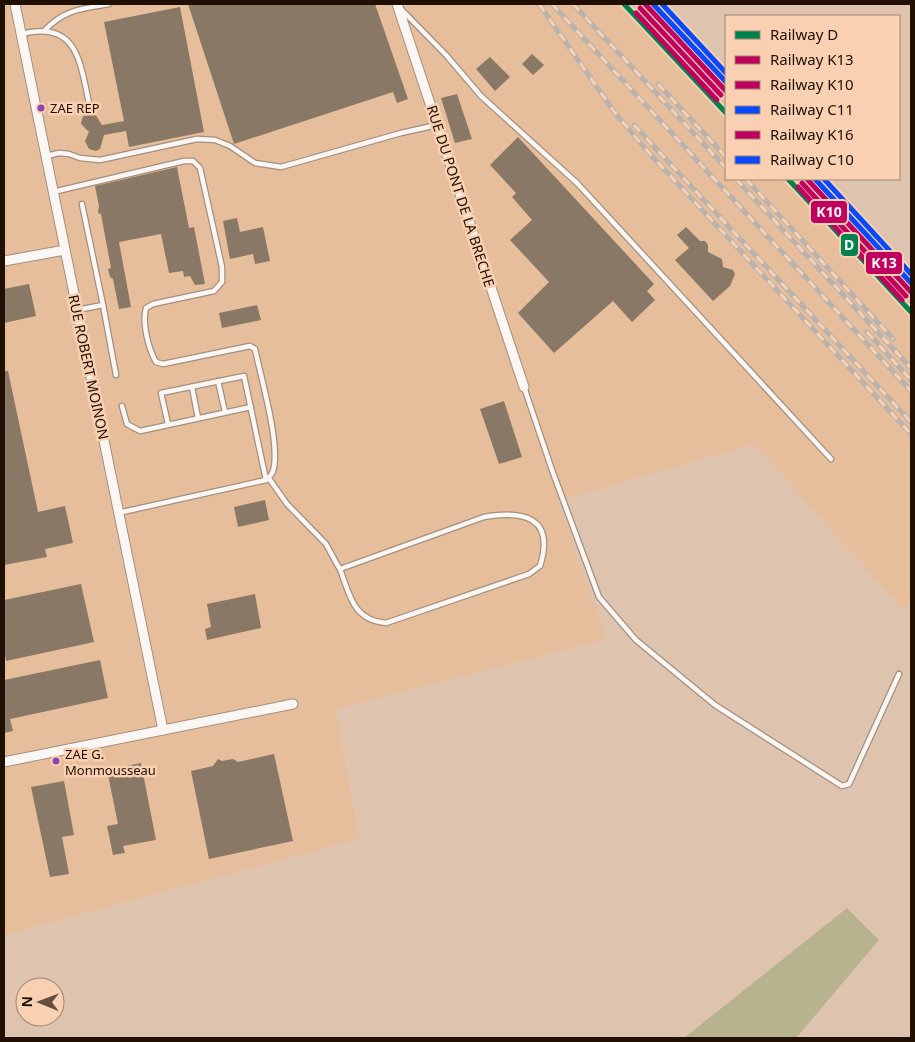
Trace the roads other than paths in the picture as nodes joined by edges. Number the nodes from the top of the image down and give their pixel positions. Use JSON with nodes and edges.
{"nodes":[{"id":1,"x":15,"y":4,"type":"edge"},
{"id":2,"x":110,"y":4,"type":"edge"},
{"id":3,"x":397,"y":5,"type":"edge"},
{"id":4,"x":45,"y":30,"type":"junction"},
{"id":5,"x":21,"y":34,"type":"junction"},
{"id":6,"x":89,"y":103,"type":"dead end"},
{"id":7,"x":437,"y":125,"type":"junction"},
{"id":8,"x":46,"y":156,"type":"junction"},
{"id":9,"x":53,"y":192,"type":"junction"},
{"id":10,"x":82,"y":204,"type":"dead end"},
{"id":11,"x":65,"y":250,"type":"junction"},
{"id":12,"x":4,"y":261,"type":"edge"},
{"id":13,"x":103,"y":305,"type":"junction"},
{"id":14,"x":77,"y":310,"type":"junction"},
{"id":15,"x":116,"y":375,"type":"dead end"},
{"id":16,"x":218,"y":381,"type":"junction"},
{"id":17,"x":192,"y":387,"type":"junction"},
{"id":18,"x":524,"y":388,"type":"joint"},
{"id":19,"x":122,"y":406,"type":"dead end"},
{"id":20,"x":251,"y":407,"type":"junction"},
{"id":21,"x":225,"y":412,"type":"junction"},
{"id":22,"x":198,"y":418,"type":"junction"},
{"id":23,"x":168,"y":424,"type":"junction"},
{"id":24,"x":831,"y":460,"type":"dead end"},
{"id":25,"x":267,"y":479,"type":"junction"},
{"id":26,"x":118,"y":513,"type":"junction"},
{"id":27,"x":340,"y":569,"type":"junction"},
{"id":28,"x":899,"y":674,"type":"dead end"},
{"id":29,"x":293,"y":704,"type":"dead end"},
{"id":30,"x":163,"y":730,"type":"junction"},
{"id":31,"x":4,"y":762,"type":"edge"}],
"edges":[{"from":1,"to":5,"type":"street","name":"RUE ROBERT MOINON"},
{"from":2,"to":4,"type":"lane"},
{"from":3,"to":7,"type":"street","name":"RUE DU PONT DE LA BRECHE"},
{"from":3,"to":24,"type":"lane"},
{"from":4,"to":5,"type":"lane"},
{"from":4,"to":6,"type":"lane"},
{"from":5,"to":8,"type":"street","name":"RUE ROBERT MOINON"},
{"from":7,"to":8,"type":"lane"},
{"from":7,"to":18,"type":"street","name":"RUE DU PONT DE LA BRECHE"},
{"from":8,"to":9,"type":"street","name":"RUE ROBERT MOINON"},
{"from":9,"to":11,"type":"street","name":"RUE ROBERT MOINON"},
{"from":9,"to":25,"type":"lane"},
{"from":10,"to":13,"type":"lane"},
{"from":11,"to":12,"type":"street"},
{"from":11,"to":14,"type":"street","name":"RUE ROBERT MOINON"},
{"from":13,"to":14,"type":"lane"},
{"from":13,"to":15,"type":"lane"},
{"from":14,"to":26,"type":"street","name":"RUE ROBERT MOINON"},
{"from":16,"to":17,"type":"lane"},
{"from":16,"to":20,"type":"lane"},
{"from":16,"to":21,"type":"lane"},
{"from":17,"to":22,"type":"lane"},
{"from":17,"to":23,"type":"lane"},
{"from":18,"to":28,"type":"lane"},
{"from":19,"to":23,"type":"lane"},
{"from":20,"to":21,"type":"lane"},
{"from":20,"to":25,"type":"lane"},
{"from":21,"to":22,"type":"lane"},
{"from":22,"to":23,"type":"lane"},
{"from":25,"to":26,"type":"lane"},
{"from":25,"to":27,"type":"lane"},
{"from":26,"to":30,"type":"street","name":"RUE ROBERT MOINON"},
{"from":27,"to":27,"type":"lane"},
{"from":29,"to":30,"type":"street"},
{"from":30,"to":31,"type":"street"}]}
